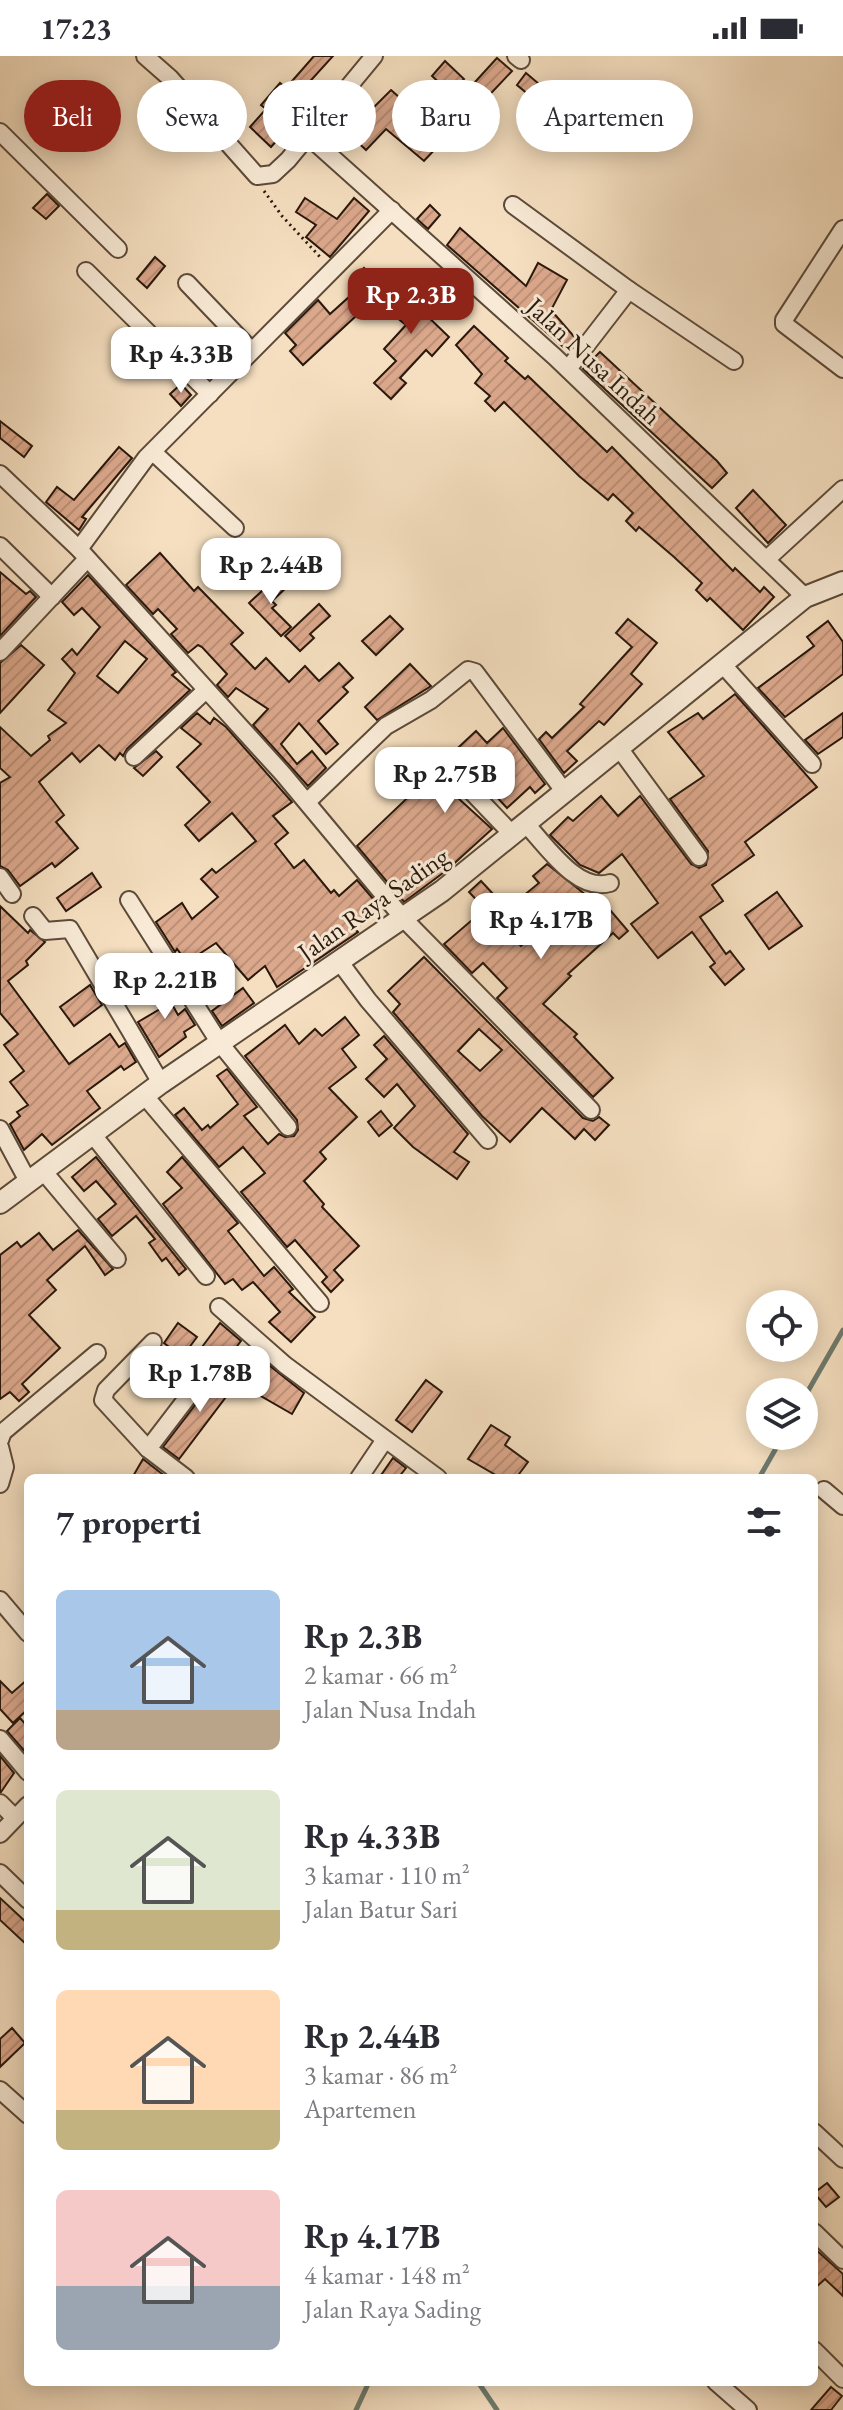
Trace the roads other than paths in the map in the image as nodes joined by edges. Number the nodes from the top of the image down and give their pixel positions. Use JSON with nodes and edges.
{"nodes":[{"id":1,"x":145,"y":56,"type":"edge"},
{"id":2,"x":374,"y":56,"type":"edge"},
{"id":3,"x":354,"y":80,"type":"edge"},
{"id":4,"x":0,"y":132,"type":"edge"},
{"id":5,"x":292,"y":152,"type":"edge"},
{"id":6,"x":326,"y":152,"type":"edge"},
{"id":7,"x":513,"y":205,"type":"dead end"},
{"id":8,"x":392,"y":210,"type":"junction"},
{"id":9,"x":843,"y":229,"type":"edge"},
{"id":10,"x":118,"y":249,"type":"dead end"},
{"id":11,"x":86,"y":271,"type":"dead end"},
{"id":12,"x":187,"y":283,"type":"dead end"},
{"id":13,"x":629,"y":290,"type":"junction"},
{"id":14,"x":250,"y":349,"type":"junction"},
{"id":15,"x":734,"y":361,"type":"dead end"},
{"id":16,"x":568,"y":369,"type":"junction"},
{"id":17,"x":843,"y":369,"type":"edge"},
{"id":18,"x":210,"y":394,"type":"junction"},
{"id":19,"x":153,"y":452,"type":"junction"},
{"id":20,"x":0,"y":474,"type":"edge"},
{"id":21,"x":843,"y":489,"type":"edge"},
{"id":22,"x":235,"y":528,"type":"dead end"},
{"id":23,"x":0,"y":546,"type":"edge"},
{"id":24,"x":83,"y":554,"type":"junction"},
{"id":25,"x":768,"y":558,"type":"junction"},
{"id":26,"x":843,"y":582,"type":"edge"},
{"id":27,"x":52,"y":597,"type":"junction"},
{"id":28,"x":805,"y":597,"type":"junction"},
{"id":29,"x":0,"y":652,"type":"edge"},
{"id":30,"x":724,"y":666,"type":"junction"},
{"id":31,"x":205,"y":691,"type":"junction"},
{"id":32,"x":619,"y":748,"type":"junction"},
{"id":33,"x":134,"y":757,"type":"dead end"},
{"id":34,"x":812,"y":764,"type":"dead end"},
{"id":35,"x":470,"y":790,"type":"dead end"},
{"id":36,"x":564,"y":791,"type":"junction"},
{"id":37,"x":307,"y":802,"type":"junction"},
{"id":38,"x":519,"y":829,"type":"junction"},
{"id":39,"x":699,"y":857,"type":"dead end"},
{"id":40,"x":0,"y":877,"type":"edge"},
{"id":41,"x":610,"y":883,"type":"dead end"},
{"id":42,"x":12,"y":894,"type":"dead end"},
{"id":43,"x":129,"y":900,"type":"dead end"},
{"id":44,"x":33,"y":916,"type":"dead end"},
{"id":45,"x":403,"y":918,"type":"junction"},
{"id":46,"x":339,"y":961,"type":"junction"},
{"id":47,"x":219,"y":1042,"type":"junction"},
{"id":48,"x":161,"y":1083,"type":"junction"},
{"id":49,"x":144,"y":1095,"type":"junction"},
{"id":50,"x":591,"y":1110,"type":"dead end"},
{"id":51,"x":288,"y":1127,"type":"dead end"},
{"id":52,"x":0,"y":1129,"type":"edge"},
{"id":53,"x":93,"y":1135,"type":"junction"},
{"id":54,"x":488,"y":1140,"type":"dead end"},
{"id":55,"x":36,"y":1177,"type":"junction"},
{"id":56,"x":0,"y":1203,"type":"edge"},
{"id":57,"x":117,"y":1259,"type":"dead end"},
{"id":58,"x":206,"y":1276,"type":"dead end"},
{"id":59,"x":320,"y":1303,"type":"dead end"},
{"id":60,"x":219,"y":1307,"type":"dead end"},
{"id":61,"x":153,"y":1342,"type":"dead end"},
{"id":62,"x":97,"y":1353,"type":"dead end"},
{"id":63,"x":213,"y":1364,"type":"dead end"},
{"id":64,"x":0,"y":1440,"type":"edge"},
{"id":65,"x":384,"y":1441,"type":"junction"},
{"id":66,"x":0,"y":1447,"type":"edge"},
{"id":67,"x":148,"y":1449,"type":"junction"},
{"id":68,"x":181,"y":1474,"type":"edge"},
{"id":69,"x":362,"y":1474,"type":"edge"},
{"id":70,"x":432,"y":1474,"type":"edge"},
{"id":71,"x":0,"y":1484,"type":"edge"},
{"id":72,"x":824,"y":1490,"type":"dead end"},
{"id":73,"x":843,"y":1506,"type":"edge"},
{"id":74,"x":0,"y":1600,"type":"edge"},
{"id":75,"x":24,"y":1628,"type":"edge"},
{"id":76,"x":0,"y":1739,"type":"edge"},
{"id":77,"x":24,"y":1767,"type":"edge"},
{"id":78,"x":0,"y":1803,"type":"edge"},
{"id":79,"x":24,"y":1809,"type":"edge"},
{"id":80,"x":15,"y":1818,"type":"junction"},
{"id":81,"x":0,"y":1834,"type":"edge"},
{"id":82,"x":0,"y":1873,"type":"edge"},
{"id":83,"x":24,"y":1896,"type":"edge"},
{"id":84,"x":0,"y":2090,"type":"edge"},
{"id":85,"x":24,"y":2111,"type":"edge"},
{"id":86,"x":818,"y":2136,"type":"edge"},
{"id":87,"x":843,"y":2159,"type":"edge"},
{"id":88,"x":818,"y":2236,"type":"edge"},
{"id":89,"x":843,"y":2260,"type":"edge"},
{"id":90,"x":818,"y":2354,"type":"edge"},
{"id":91,"x":843,"y":2379,"type":"edge"},
{"id":92,"x":721,"y":2386,"type":"edge"},
{"id":93,"x":748,"y":2410,"type":"edge"}],
"edges":[{"from":1,"to":5,"type":"street"},
{"from":2,"to":3,"type":"street"},
{"from":4,"to":10,"type":"street"},
{"from":6,"to":8,"type":"street","name":"Jalan Nusa Indah"},
{"from":7,"to":13,"type":"street"},
{"from":8,"to":14,"type":"street"},
{"from":8,"to":16,"type":"street","name":"Jalan Nusa Indah"},
{"from":9,"to":17,"type":"street"},
{"from":11,"to":18,"type":"street"},
{"from":12,"to":14,"type":"street"},
{"from":13,"to":15,"type":"street"},
{"from":13,"to":16,"type":"street"},
{"from":14,"to":18,"type":"street"},
{"from":16,"to":25,"type":"street","name":"Jalan Nusa Indah"},
{"from":18,"to":19,"type":"street"},
{"from":19,"to":22,"type":"street"},
{"from":19,"to":24,"type":"street"},
{"from":20,"to":24,"type":"street"},
{"from":21,"to":25,"type":"street"},
{"from":23,"to":27,"type":"street"},
{"from":24,"to":27,"type":"street"},
{"from":24,"to":31,"type":"street"},
{"from":25,"to":28,"type":"street","name":"Jalan Nusa Indah"},
{"from":26,"to":28,"type":"street","name":"Jalan Raya Sading"},
{"from":27,"to":29,"type":"street"},
{"from":28,"to":30,"type":"street","name":"Jalan Raya Sading"},
{"from":30,"to":32,"type":"street","name":"Jalan Raya Sading"},
{"from":30,"to":34,"type":"street"},
{"from":31,"to":33,"type":"street"},
{"from":31,"to":37,"type":"street"},
{"from":32,"to":36,"type":"street","name":"Jalan Raya Sading"},
{"from":32,"to":39,"type":"street"},
{"from":35,"to":38,"type":"street"},
{"from":36,"to":37,"type":"street"},
{"from":36,"to":38,"type":"street","name":"Jalan Raya Sading"},
{"from":37,"to":45,"type":"street"},
{"from":38,"to":41,"type":"street"},
{"from":38,"to":45,"type":"street","name":"Jalan Raya Sading"},
{"from":40,"to":42,"type":"street"},
{"from":43,"to":47,"type":"street"},
{"from":44,"to":48,"type":"street"},
{"from":45,"to":46,"type":"street","name":"Jalan Raya Sading"},
{"from":45,"to":50,"type":"street"},
{"from":46,"to":47,"type":"street","name":"Jalan Raya Sading"},
{"from":46,"to":54,"type":"street"},
{"from":47,"to":48,"type":"street","name":"Jalan Raya Sading"},
{"from":47,"to":51,"type":"street"},
{"from":48,"to":49,"type":"street","name":"Jalan Raya Sading"},
{"from":49,"to":53,"type":"street","name":"Jalan Raya Sading"},
{"from":49,"to":59,"type":"street"},
{"from":52,"to":55,"type":"street"},
{"from":53,"to":55,"type":"street","name":"Jalan Raya Sading"},
{"from":53,"to":58,"type":"street"},
{"from":55,"to":56,"type":"street","name":"Jalan Raya Sading"},
{"from":55,"to":57,"type":"street"},
{"from":60,"to":65,"type":"street"},
{"from":61,"to":67,"type":"street"},
{"from":62,"to":64,"type":"street"},
{"from":63,"to":67,"type":"street"},
{"from":65,"to":69,"type":"street"},
{"from":65,"to":70,"type":"street"},
{"from":66,"to":71,"type":"street"},
{"from":67,"to":68,"type":"street"},
{"from":72,"to":73,"type":"street"},
{"from":74,"to":75,"type":"street"},
{"from":76,"to":77,"type":"street"},
{"from":78,"to":80,"type":"street"},
{"from":79,"to":80,"type":"street"},
{"from":80,"to":81,"type":"street"},
{"from":82,"to":83,"type":"street"},
{"from":84,"to":85,"type":"street"},
{"from":86,"to":87,"type":"street"},
{"from":88,"to":89,"type":"street"},
{"from":90,"to":91,"type":"street"},
{"from":92,"to":93,"type":"street"}]}
